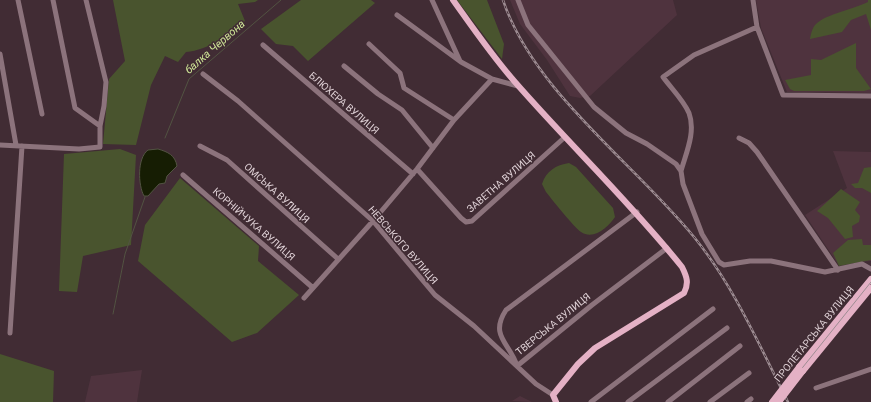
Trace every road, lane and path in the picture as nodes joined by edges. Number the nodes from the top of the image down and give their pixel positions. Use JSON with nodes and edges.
{"nodes":[{"id":1,"x":18,"y":0,"type":"edge"},
{"id":2,"x":52,"y":0,"type":"edge"},
{"id":3,"x":86,"y":0,"type":"edge"},
{"id":4,"x":432,"y":0,"type":"edge"},
{"id":5,"x":452,"y":0,"type":"edge"},
{"id":6,"x":518,"y":0,"type":"edge"},
{"id":7,"x":753,"y":0,"type":"edge"},
{"id":8,"x":397,"y":15,"type":"dead end"},
{"id":9,"x":757,"y":26,"type":"junction"},
{"id":10,"x":369,"y":44,"type":"dead end"},
{"id":11,"x":263,"y":45,"type":"dead end"},
{"id":12,"x":0,"y":54,"type":"edge"},
{"id":13,"x":461,"y":62,"type":"junction"},
{"id":14,"x":344,"y":66,"type":"dead end"},
{"id":15,"x":203,"y":74,"type":"dead end"},
{"id":16,"x":492,"y":79,"type":"junction"},
{"id":17,"x":518,"y":86,"type":"junction"},
{"id":18,"x":871,"y":96,"type":"edge"},
{"id":19,"x":42,"y":114,"type":"dead end"},
{"id":20,"x":454,"y":120,"type":"junction"},
{"id":21,"x":100,"y":126,"type":"junction"},
{"id":22,"x":565,"y":138,"type":"junction"},
{"id":23,"x":739,"y":138,"type":"dead end"},
{"id":24,"x":0,"y":145,"type":"edge"},
{"id":25,"x":16,"y":146,"type":"junction"},
{"id":26,"x":22,"y":146,"type":"junction"},
{"id":27,"x":200,"y":146,"type":"dead end"},
{"id":28,"x":433,"y":148,"type":"junction"},
{"id":29,"x":680,"y":171,"type":"junction"},
{"id":30,"x":415,"y":172,"type":"junction"},
{"id":31,"x":183,"y":175,"type":"dead end"},
{"id":32,"x":637,"y":212,"type":"junction"},
{"id":33,"x":373,"y":221,"type":"junction"},
{"id":34,"x":667,"y":248,"type":"junction"},
{"id":35,"x":338,"y":259,"type":"junction"},
{"id":36,"x":871,"y":269,"type":"edge"},
{"id":37,"x":838,"y":270,"type":"junction"},
{"id":38,"x":871,"y":279,"type":"edge"},
{"id":39,"x":312,"y":287,"type":"junction"},
{"id":40,"x":871,"y":288,"type":"edge"},
{"id":41,"x":304,"y":298,"type":"dead end"},
{"id":42,"x":713,"y":309,"type":"dead end"},
{"id":43,"x":727,"y":328,"type":"dead end"},
{"id":44,"x":10,"y":333,"type":"dead end"},
{"id":45,"x":740,"y":346,"type":"dead end"},
{"id":46,"x":517,"y":366,"type":"junction"},
{"id":47,"x":871,"y":368,"type":"edge"},
{"id":48,"x":801,"y":369,"type":"junction"},
{"id":49,"x":749,"y":373,"type":"dead end"},
{"id":50,"x":816,"y":388,"type":"dead end"},
{"id":51,"x":553,"y":395,"type":"junction"},
{"id":52,"x":556,"y":402,"type":"edge"},
{"id":53,"x":591,"y":402,"type":"edge"},
{"id":54,"x":628,"y":402,"type":"edge"},
{"id":55,"x":668,"y":402,"type":"edge"},
{"id":56,"x":710,"y":402,"type":"edge"},
{"id":57,"x":772,"y":402,"type":"edge"},
{"id":58,"x":779,"y":402,"type":"edge"}],
"edges":[{"from":1,"to":19,"type":"street"},
{"from":2,"to":21,"type":"street"},
{"from":3,"to":21,"type":"street"},
{"from":4,"to":13,"type":"street"},
{"from":5,"to":17,"type":"main road"},
{"from":6,"to":29,"type":"street"},
{"from":7,"to":9,"type":"street"},
{"from":8,"to":13,"type":"street"},
{"from":9,"to":18,"type":"street"},
{"from":9,"to":29,"type":"street"},
{"from":10,"to":20,"type":"street"},
{"from":11,"to":30,"type":"street","name":"БЛЮХЕРА ВУЛИЦЯ"},
{"from":12,"to":25,"type":"street"},
{"from":13,"to":16,"type":"street"},
{"from":14,"to":28,"type":"street"},
{"from":15,"to":33,"type":"street","name":"НЕВСЬКОГО ВУЛИЦЯ"},
{"from":16,"to":17,"type":"street"},
{"from":16,"to":20,"type":"street"},
{"from":17,"to":22,"type":"main road"},
{"from":20,"to":28,"type":"street"},
{"from":21,"to":26,"type":"street"},
{"from":22,"to":30,"type":"street","name":"ЗАВЕТНА ВУЛИЦЯ"},
{"from":22,"to":32,"type":"main road"},
{"from":23,"to":37,"type":"street"},
{"from":24,"to":25,"type":"street"},
{"from":25,"to":26,"type":"street"},
{"from":26,"to":44,"type":"street"},
{"from":27,"to":35,"type":"street","name":"ОМСЬКА ВУЛИЦЯ"},
{"from":28,"to":30,"type":"street"},
{"from":29,"to":37,"type":"street"},
{"from":30,"to":33,"type":"street"},
{"from":31,"to":39,"type":"street","name":"КОРНІЙЧУКА ВУЛИЦЯ"},
{"from":32,"to":34,"type":"main road"},
{"from":32,"to":46,"type":"street","name":"ТВЕРСЬКА ВУЛИЦЯ"},
{"from":33,"to":35,"type":"street"},
{"from":33,"to":46,"type":"street","name":"НЕВСЬКОГО ВУЛИЦЯ"},
{"from":34,"to":46,"type":"street","name":"ТВЕРСЬКА ВУЛИЦЯ"},
{"from":34,"to":51,"type":"main road"},
{"from":35,"to":39,"type":"street"},
{"from":36,"to":37,"type":"street"},
{"from":38,"to":48,"type":"main road","name":"ПРОЛЕТАРСЬКА ВУЛИЦЯ"},
{"from":39,"to":41,"type":"street"},
{"from":40,"to":48,"type":"main road","name":"ПРОЛЕТАРСЬКА ВУЛИЦЯ"},
{"from":42,"to":53,"type":"street"},
{"from":43,"to":54,"type":"street"},
{"from":45,"to":55,"type":"street"},
{"from":46,"to":51,"type":"street","name":"НЕВСЬКОГО ВУЛИЦЯ"},
{"from":47,"to":50,"type":"street"},
{"from":48,"to":57,"type":"main road","name":"ПРОЛЕТАРСЬКА ВУЛИЦЯ","bridge":true},
{"from":48,"to":58,"type":"main road","name":"ПРОЛЕТАРСЬКА ВУЛИЦЯ","bridge":true},
{"from":49,"to":56,"type":"street"},
{"from":51,"to":52,"type":"main road"}]}
